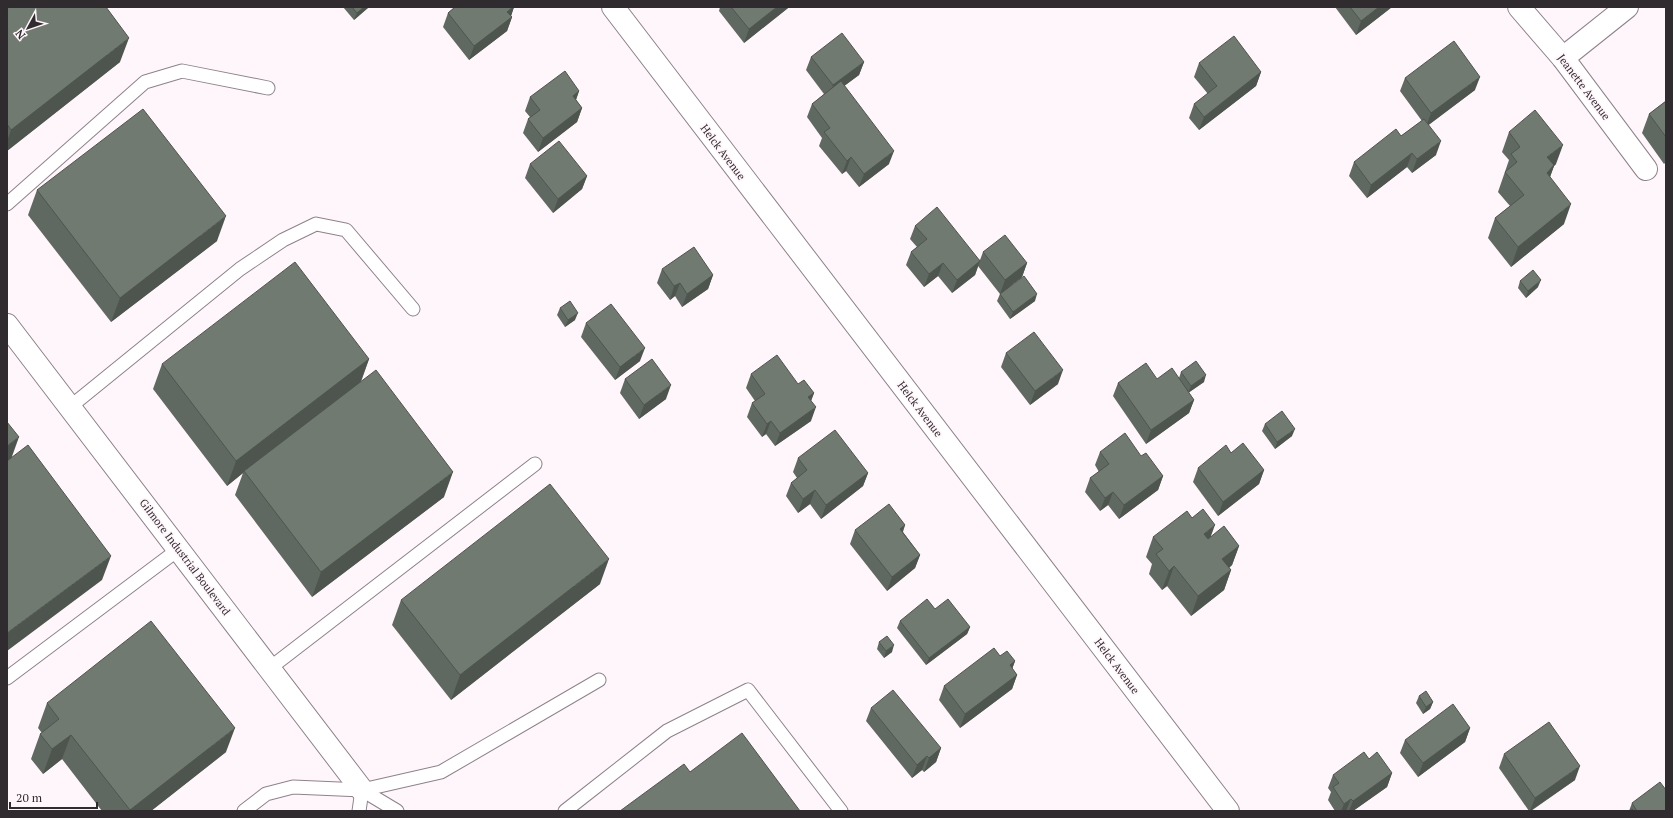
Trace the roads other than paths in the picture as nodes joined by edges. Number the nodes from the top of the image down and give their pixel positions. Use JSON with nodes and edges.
{"nodes":[{"id":1,"x":613,"y":7,"type":"edge"},
{"id":2,"x":1519,"y":7,"type":"edge"},
{"id":3,"x":1627,"y":7,"type":"edge"},
{"id":4,"x":1563,"y":58,"type":"junction"},
{"id":5,"x":268,"y":88,"type":"dead end"},
{"id":6,"x":1646,"y":169,"type":"dead end"},
{"id":7,"x":7,"y":204,"type":"edge"},
{"id":8,"x":413,"y":309,"type":"dead end"},
{"id":9,"x":7,"y":325,"type":"edge"},
{"id":10,"x":70,"y":407,"type":"junction"},
{"id":11,"x":535,"y":464,"type":"dead end"},
{"id":12,"x":179,"y":549,"type":"junction"},
{"id":13,"x":270,"y":668,"type":"junction"},
{"id":14,"x":7,"y":678,"type":"edge"},
{"id":15,"x":599,"y":680,"type":"dead end"},
{"id":16,"x":361,"y":801,"type":"edge"},
{"id":17,"x":244,"y":811,"type":"edge"},
{"id":18,"x":397,"y":811,"type":"edge"},
{"id":19,"x":565,"y":811,"type":"edge"},
{"id":20,"x":841,"y":811,"type":"edge"},
{"id":21,"x":1228,"y":811,"type":"edge"}],
"edges":[{"from":1,"to":21,"type":"street","name":"Helck Avenue"},
{"from":2,"to":4,"type":"street","name":"Jeanette Avenue"},
{"from":3,"to":4,"type":"street"},
{"from":4,"to":6,"type":"street","name":"Jeanette Avenue"},
{"from":5,"to":7,"type":"lane"},
{"from":8,"to":10,"type":"lane"},
{"from":9,"to":10,"type":"street","name":"Gilmore Industrial Boulevard"},
{"from":10,"to":12,"type":"street","name":"Gilmore Industrial Boulevard"},
{"from":11,"to":13,"type":"lane"},
{"from":12,"to":13,"type":"street","name":"Gilmore Industrial Boulevard"},
{"from":12,"to":14,"type":"lane"},
{"from":13,"to":16,"type":"street","name":"Gilmore Industrial Boulevard"},
{"from":15,"to":16,"type":"lane"},
{"from":16,"to":17,"type":"lane"},
{"from":16,"to":18,"type":"lane"},
{"from":19,"to":20,"type":"lane"}]}
